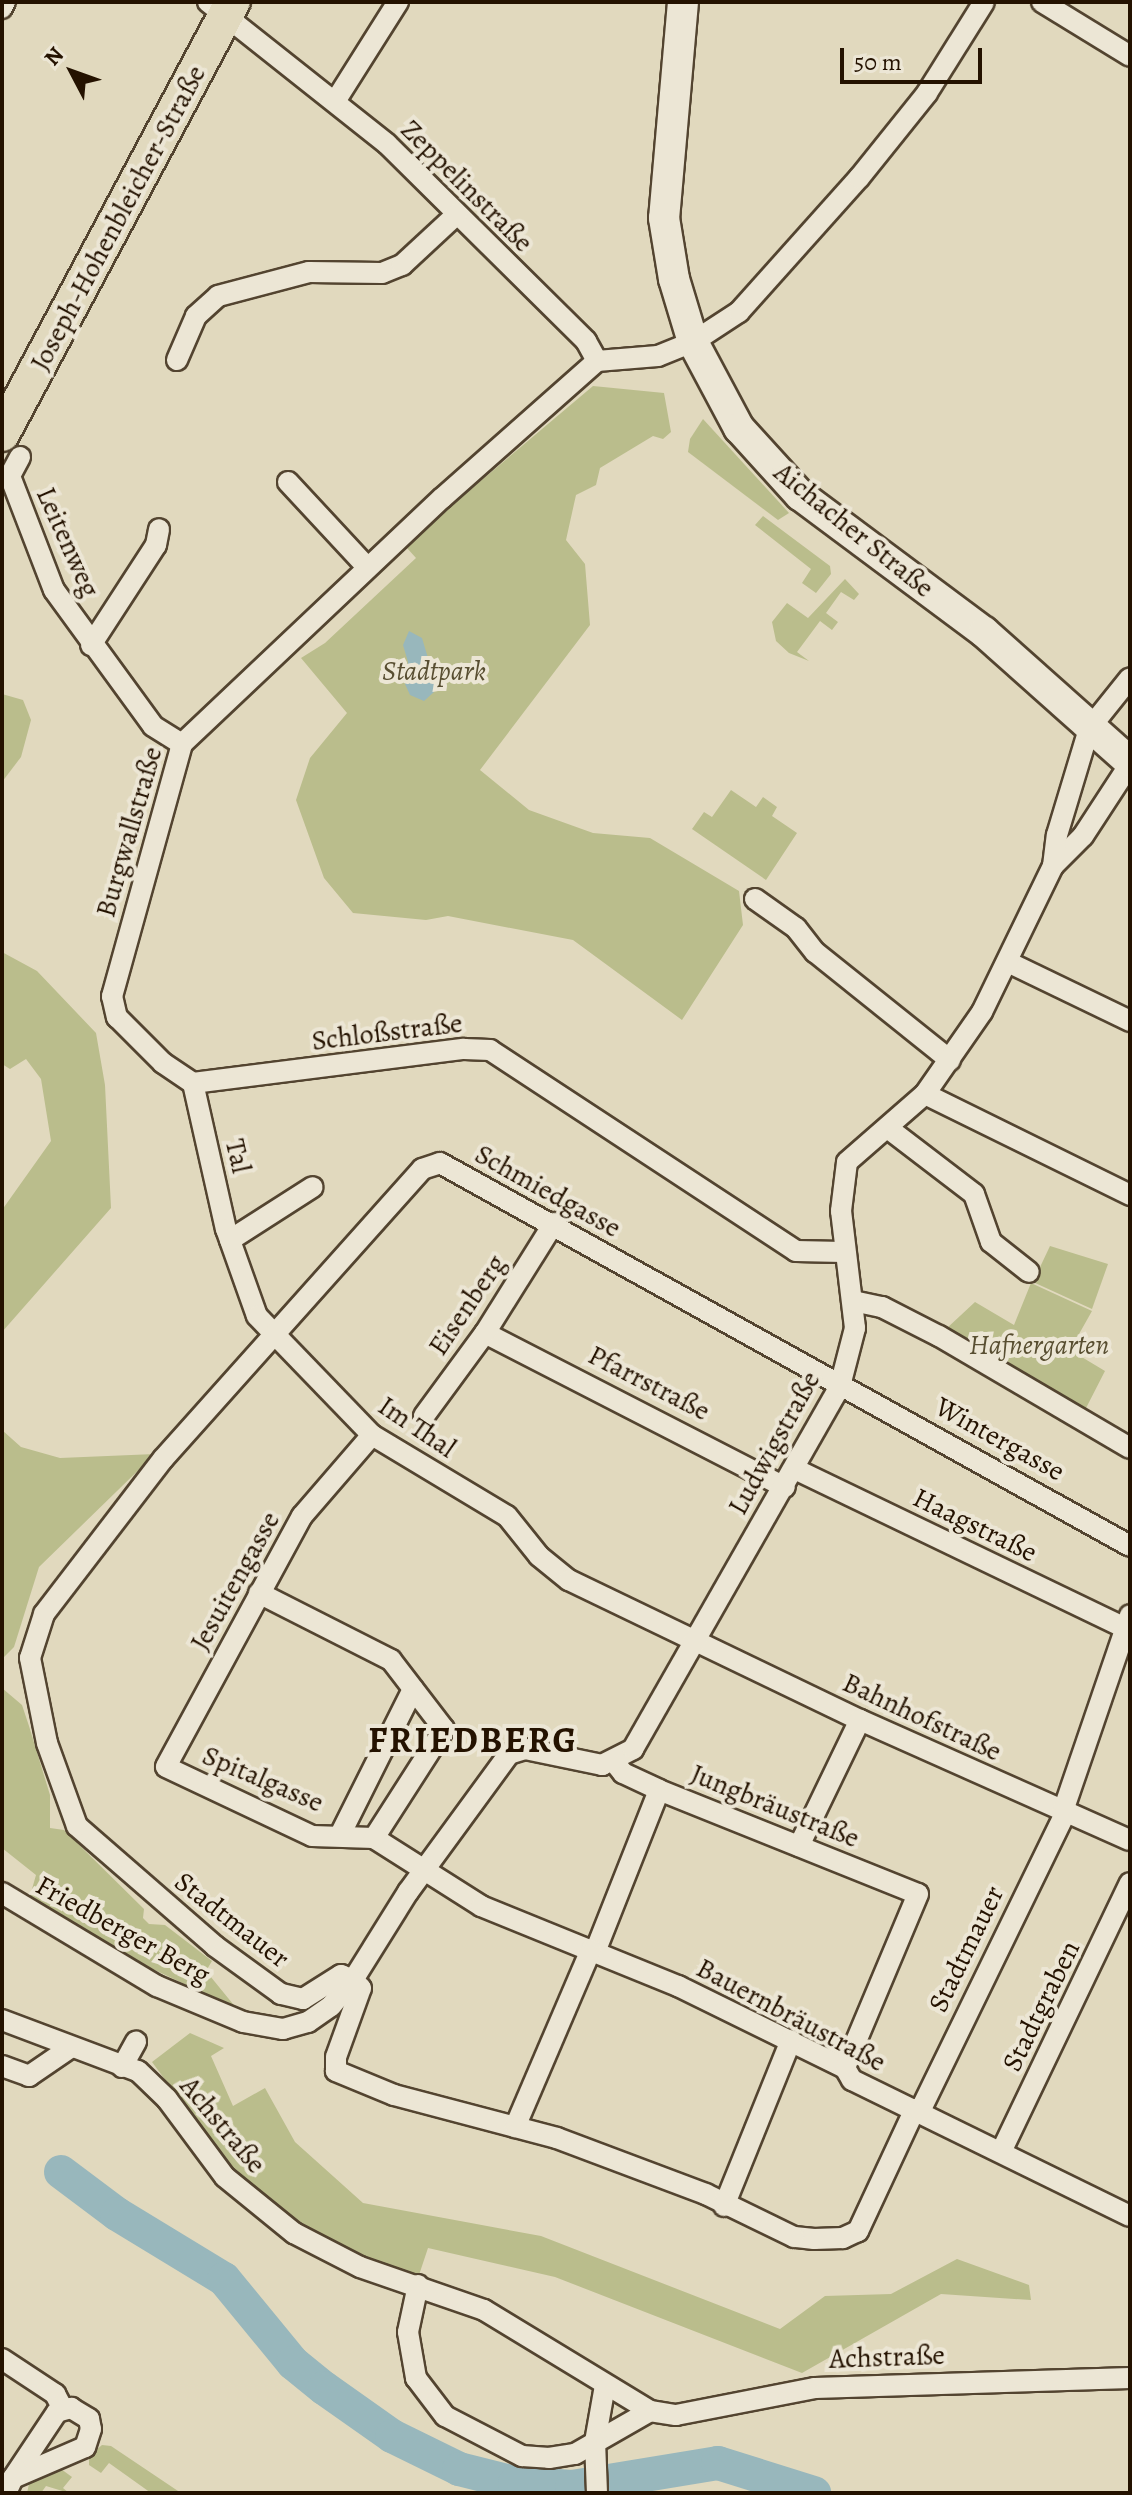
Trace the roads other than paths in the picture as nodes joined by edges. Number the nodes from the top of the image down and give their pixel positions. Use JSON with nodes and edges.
{"nodes":[{"id":1,"x":5,"y":2,"type":"edge"},
{"id":2,"x":398,"y":2,"type":"edge"},
{"id":3,"x":683,"y":2,"type":"edge"},
{"id":4,"x":984,"y":2,"type":"edge"},
{"id":5,"x":1042,"y":2,"type":"edge"},
{"id":6,"x":222,"y":7,"type":"edge"},
{"id":7,"x":2,"y":8,"type":"edge"},
{"id":8,"x":1130,"y":56,"type":"edge"},
{"id":9,"x":336,"y":100,"type":"junction"},
{"id":10,"x":457,"y":214,"type":"junction"},
{"id":11,"x":693,"y":342,"type":"junction"},
{"id":12,"x":177,"y":360,"type":"dead end"},
{"id":13,"x":597,"y":361,"type":"junction"},
{"id":14,"x":11,"y":446,"type":"edge"},
{"id":15,"x":288,"y":482,"type":"dead end"},
{"id":16,"x":159,"y":529,"type":"dead end"},
{"id":17,"x":368,"y":568,"type":"junction"},
{"id":18,"x":91,"y":645,"type":"junction"},
{"id":19,"x":1130,"y":678,"type":"edge"},
{"id":20,"x":1089,"y":729,"type":"junction"},
{"id":21,"x":182,"y":744,"type":"junction"},
{"id":22,"x":1130,"y":763,"type":"edge"},
{"id":23,"x":1053,"y":866,"type":"junction"},
{"id":24,"x":755,"y":899,"type":"dead end"},
{"id":25,"x":1008,"y":962,"type":"junction"},
{"id":26,"x":1130,"y":1021,"type":"edge"},
{"id":27,"x":950,"y":1060,"type":"junction"},
{"id":28,"x":193,"y":1083,"type":"junction"},
{"id":29,"x":925,"y":1094,"type":"junction"},
{"id":30,"x":889,"y":1129,"type":"junction"},
{"id":31,"x":313,"y":1187,"type":"dead end"},
{"id":32,"x":1130,"y":1195,"type":"edge"},
{"id":33,"x":554,"y":1223,"type":"junction"},
{"id":34,"x":230,"y":1240,"type":"junction"},
{"id":35,"x":843,"y":1252,"type":"junction"},
{"id":36,"x":1029,"y":1272,"type":"dead end"},
{"id":37,"x":853,"y":1301,"type":"junction"},
{"id":38,"x":485,"y":1333,"type":"junction"},
{"id":39,"x":273,"y":1335,"type":"junction"},
{"id":40,"x":840,"y":1386,"type":"junction"},
{"id":41,"x":424,"y":1416,"type":"dead end"},
{"id":42,"x":372,"y":1435,"type":"junction"},
{"id":43,"x":1130,"y":1448,"type":"edge"},
{"id":44,"x":790,"y":1478,"type":"junction"},
{"id":45,"x":507,"y":1516,"type":"joint"},
{"id":46,"x":1130,"y":1546,"type":"edge"},
{"id":47,"x":259,"y":1593,"type":"junction"},
{"id":48,"x":1128,"y":1625,"type":"edge"},
{"id":49,"x":693,"y":1640,"type":"junction"},
{"id":50,"x":413,"y":1689,"type":"junction"},
{"id":51,"x":860,"y":1720,"type":"junction"},
{"id":52,"x":615,"y":1763,"type":"junction"},
{"id":53,"x":166,"y":1767,"type":"joint"},
{"id":54,"x":659,"y":1790,"type":"junction"},
{"id":55,"x":1064,"y":1812,"type":"junction"},
{"id":56,"x":340,"y":1835,"type":"junction"},
{"id":57,"x":374,"y":1838,"type":"junction"},
{"id":58,"x":1130,"y":1840,"type":"edge"},
{"id":59,"x":799,"y":1846,"type":"junction"},
{"id":60,"x":425,"y":1869,"type":"junction"},
{"id":61,"x":1130,"y":1883,"type":"edge"},
{"id":62,"x":2,"y":1893,"type":"edge"},
{"id":63,"x":593,"y":1951,"type":"junction"},
{"id":64,"x":353,"y":1980,"type":"junction"},
{"id":65,"x":2,"y":2020,"type":"edge"},
{"id":66,"x":791,"y":2040,"type":"junction"},
{"id":67,"x":136,"y":2042,"type":"dead end"},
{"id":68,"x":70,"y":2048,"type":"junction"},
{"id":69,"x":2,"y":2066,"type":"edge"},
{"id":70,"x":122,"y":2067,"type":"junction"},
{"id":71,"x":845,"y":2068,"type":"junction"},
{"id":72,"x":918,"y":2110,"type":"junction"},
{"id":73,"x":515,"y":2127,"type":"junction"},
{"id":74,"x":1001,"y":2152,"type":"junction"},
{"id":75,"x":724,"y":2206,"type":"junction"},
{"id":76,"x":1130,"y":2216,"type":"edge"},
{"id":77,"x":418,"y":2285,"type":"junction"},
{"id":78,"x":2,"y":2359,"type":"edge"},
{"id":79,"x":1130,"y":2378,"type":"edge"},
{"id":80,"x":605,"y":2385,"type":"junction"},
{"id":81,"x":63,"y":2409,"type":"junction"},
{"id":82,"x":650,"y":2411,"type":"junction"},
{"id":83,"x":595,"y":2442,"type":"junction"},
{"id":84,"x":10,"y":2485,"type":"edge"},
{"id":85,"x":597,"y":2493,"type":"edge"}],
"edges":[{"from":1,"to":7,"type":"street"},
{"from":2,"to":9,"type":"street"},
{"from":3,"to":11,"type":"main road","name":"Aichacher Straße"},
{"from":4,"to":11,"type":"street"},
{"from":5,"to":8,"type":"street"},
{"from":6,"to":9,"type":"street","name":"Zeppelinstraße"},
{"from":6,"to":14,"type":"main road","name":"Joseph-Hohenbleicher-Straße"},
{"from":9,"to":10,"type":"street","name":"Zeppelinstraße"},
{"from":10,"to":12,"type":"street"},
{"from":10,"to":13,"type":"street","name":"Zeppelinstraße"},
{"from":11,"to":13,"type":"street"},
{"from":11,"to":20,"type":"main road","name":"Aichacher Straße"},
{"from":13,"to":17,"type":"street","name":"Burgwallstraße"},
{"from":14,"to":18,"type":"street","name":"Leitenweg"},
{"from":15,"to":17,"type":"street"},
{"from":16,"to":18,"type":"street","name":"Leitenweg"},
{"from":17,"to":21,"type":"street","name":"Burgwallstraße"},
{"from":18,"to":21,"type":"street","name":"Leitenweg"},
{"from":19,"to":20,"type":"street"},
{"from":20,"to":22,"type":"main road","name":"Aichacher Straße"},
{"from":20,"to":23,"type":"street","name":"Ludwigstraße"},
{"from":21,"to":28,"type":"street","name":"Burgwallstraße"},
{"from":22,"to":23,"type":"street","name":"Ludwigstraße"},
{"from":23,"to":25,"type":"street","name":"Ludwigstraße"},
{"from":24,"to":27,"type":"street"},
{"from":25,"to":26,"type":"street"},
{"from":25,"to":27,"type":"street","name":"Ludwigstraße"},
{"from":27,"to":29,"type":"street","name":"Ludwigstraße"},
{"from":28,"to":34,"type":"street","name":"Tal"},
{"from":28,"to":35,"type":"street","name":"Schloßstraße"},
{"from":29,"to":30,"type":"street","name":"Ludwigstraße"},
{"from":29,"to":32,"type":"street"},
{"from":30,"to":35,"type":"street","name":"Ludwigstraße"},
{"from":30,"to":36,"type":"street"},
{"from":31,"to":34,"type":"street"},
{"from":33,"to":38,"type":"street","name":"Eisenberg"},
{"from":33,"to":39,"type":"street","name":"Schmiedgasse"},
{"from":33,"to":40,"type":"street","name":"Schmiedgasse"},
{"from":34,"to":39,"type":"street","name":"Tal"},
{"from":35,"to":37,"type":"street","name":"Ludwigstraße"},
{"from":37,"to":40,"type":"street","name":"Ludwigstraße"},
{"from":37,"to":43,"type":"street"},
{"from":38,"to":41,"type":"street","name":"Eisenberg"},
{"from":38,"to":44,"type":"street","name":"Pfarrstraße"},
{"from":39,"to":42,"type":"street","name":"Im Thal"},
{"from":39,"to":64,"type":"street","name":"Stadtmauer"},
{"from":40,"to":44,"type":"street","name":"Ludwigstraße"},
{"from":40,"to":46,"type":"street","name":"Wintergasse"},
{"from":42,"to":45,"type":"street","name":"Im Thal"},
{"from":42,"to":47,"type":"street","name":"Jesuitengasse"},
{"from":44,"to":48,"type":"street","name":"Haagstraße"},
{"from":44,"to":49,"type":"street","name":"Ludwigstraße"},
{"from":45,"to":49,"type":"street","name":"Bahnhofstraße"},
{"from":47,"to":50,"type":"street"},
{"from":47,"to":53,"type":"street","name":"Jesuitengasse"},
{"from":48,"to":55,"type":"street"},
{"from":49,"to":51,"type":"street","name":"Bahnhofstraße"},
{"from":49,"to":52,"type":"street","name":"Ludwigstraße"},
{"from":50,"to":56,"type":"street"},
{"from":50,"to":57,"type":"street"},
{"from":51,"to":55,"type":"street","name":"Bahnhofstraße"},
{"from":51,"to":59,"type":"street"},
{"from":52,"to":54,"type":"street","name":"Jungbräustraße"},
{"from":52,"to":60,"type":"street","name":"Friedberger Berg"},
{"from":53,"to":56,"type":"street","name":"Spitalgasse"},
{"from":54,"to":59,"type":"street","name":"Jungbräustraße"},
{"from":54,"to":63,"type":"street"},
{"from":55,"to":58,"type":"street","name":"Bahnhofstraße"},
{"from":55,"to":72,"type":"street","name":"Stadtmauer"},
{"from":56,"to":57,"type":"street","name":"Spitalgasse"},
{"from":57,"to":60,"type":"street","name":"Bauernbräustraße"},
{"from":59,"to":71,"type":"street","name":"Jungbräustraße"},
{"from":60,"to":63,"type":"street","name":"Bauernbräustraße"},
{"from":60,"to":64,"type":"street","name":"Friedberger Berg"},
{"from":61,"to":74,"type":"street","name":"Stadtgraben"},
{"from":62,"to":64,"type":"street","name":"Friedberger Berg"},
{"from":63,"to":66,"type":"street","name":"Bauernbräustraße"},
{"from":63,"to":73,"type":"street"},
{"from":64,"to":73,"type":"street","name":"Stadtmauer"},
{"from":65,"to":68,"type":"street","name":"Achstraße"},
{"from":66,"to":71,"type":"street","name":"Bauernbräustraße"},
{"from":66,"to":75,"type":"street"},
{"from":67,"to":70,"type":"street"},
{"from":68,"to":69,"type":"street"},
{"from":68,"to":70,"type":"street","name":"Achstraße"},
{"from":70,"to":77,"type":"street","name":"Achstraße"},
{"from":71,"to":72,"type":"street","name":"Bauernbräustraße"},
{"from":72,"to":74,"type":"street","name":"Bauernbräustraße"},
{"from":72,"to":75,"type":"street","name":"Stadtmauer"},
{"from":73,"to":75,"type":"street","name":"Stadtmauer"},
{"from":74,"to":76,"type":"street","name":"Bauernbräustraße"},
{"from":77,"to":80,"type":"street","name":"Achstraße"},
{"from":77,"to":83,"type":"street"},
{"from":78,"to":81,"type":"street"},
{"from":79,"to":82,"type":"street","name":"Achstraße"},
{"from":80,"to":82,"type":"street","name":"Achstraße"},
{"from":80,"to":83,"type":"street"},
{"from":81,"to":84,"type":"street"},
{"from":81,"to":84,"type":"street"},
{"from":82,"to":83,"type":"street"},
{"from":83,"to":85,"type":"street"}]}
